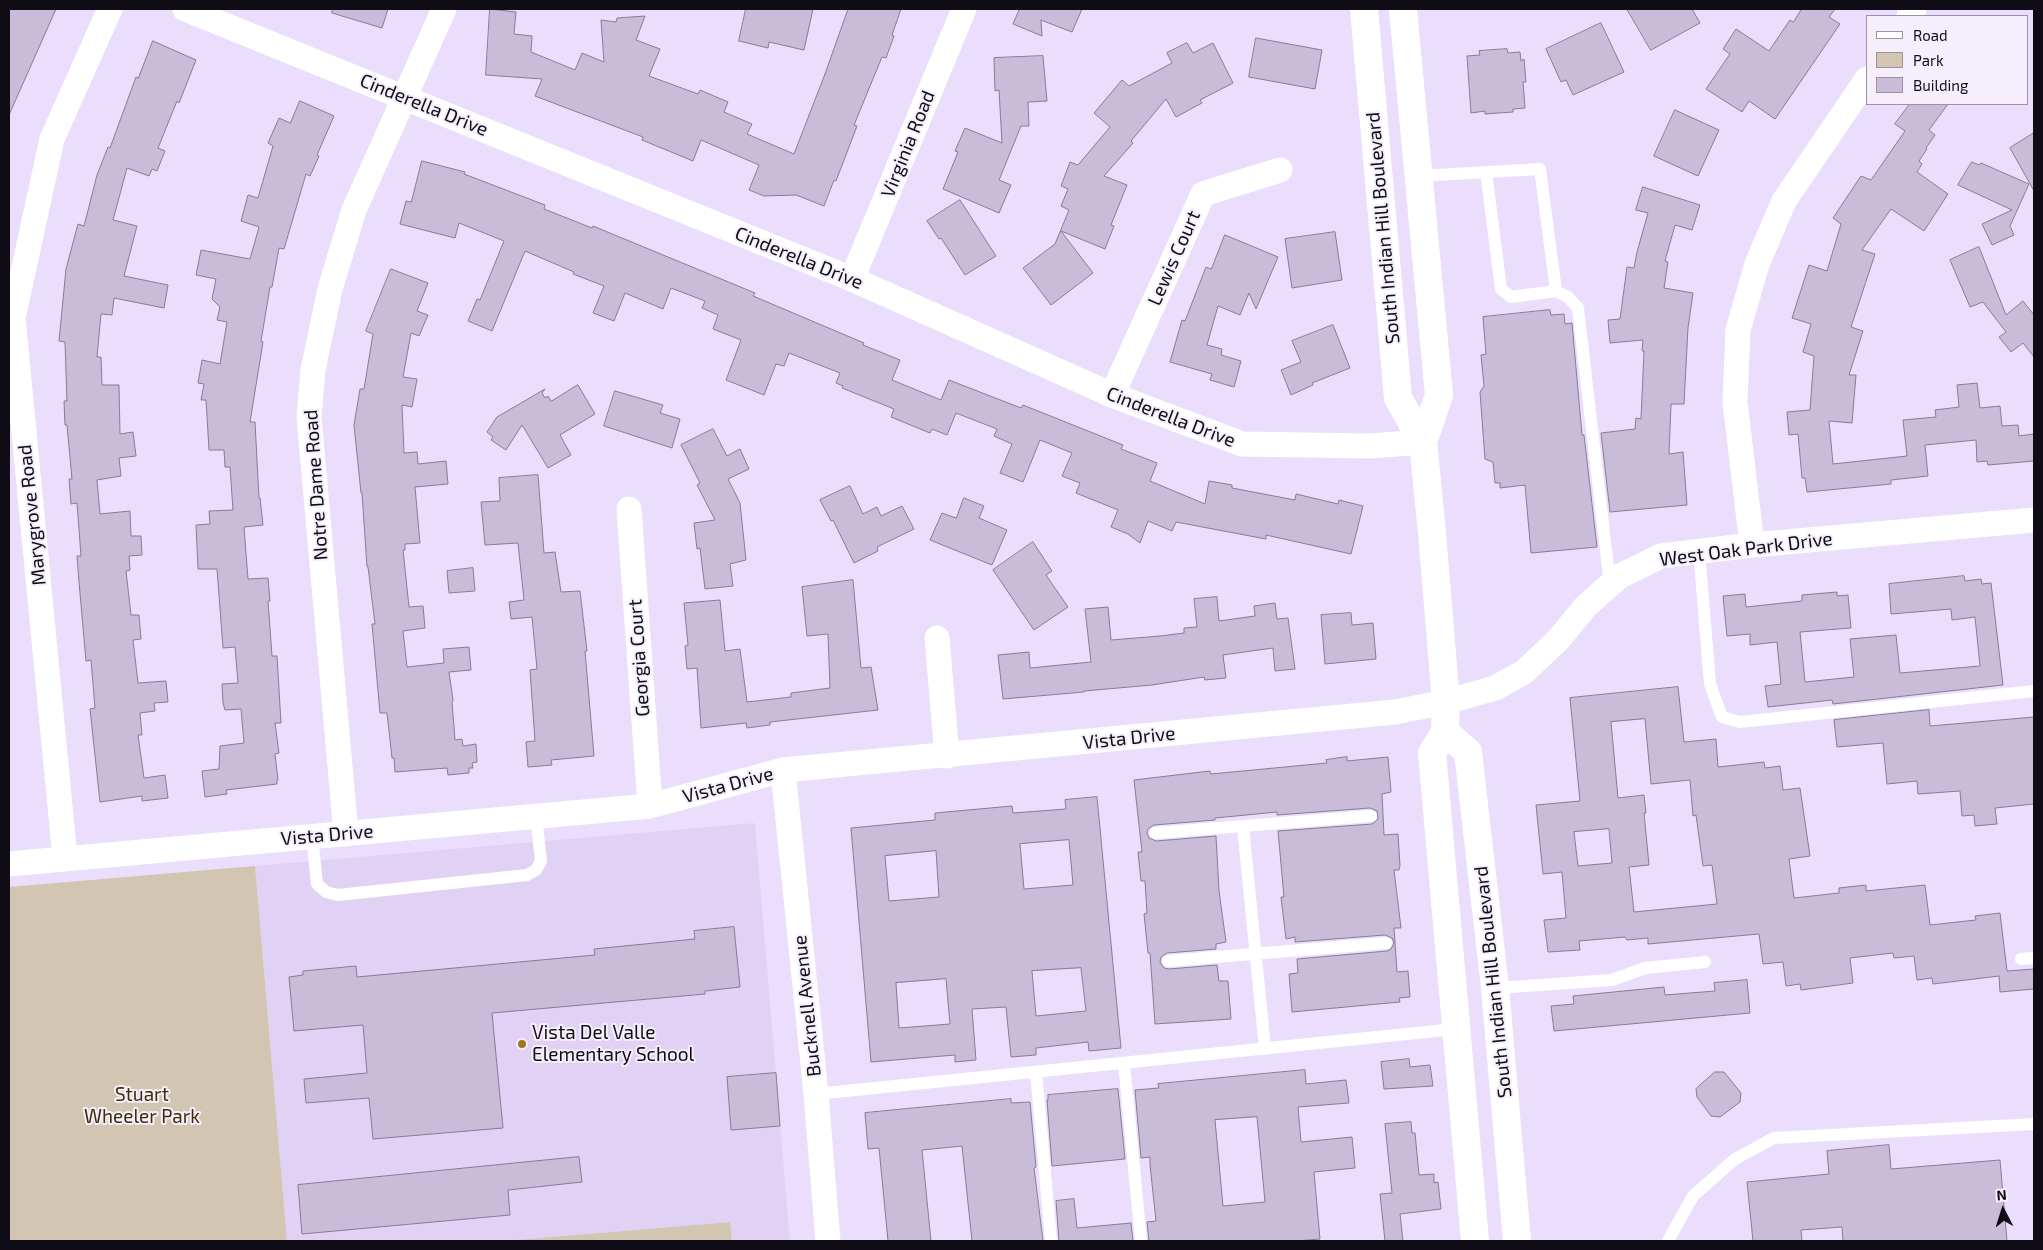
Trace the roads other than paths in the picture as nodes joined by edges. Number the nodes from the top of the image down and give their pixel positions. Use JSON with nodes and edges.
{"nodes":[{"id":1,"x":110,"y":9,"type":"edge"},
{"id":2,"x":185,"y":9,"type":"edge"},
{"id":3,"x":444,"y":9,"type":"edge"},
{"id":4,"x":964,"y":9,"type":"edge"},
{"id":5,"x":1364,"y":9,"type":"edge"},
{"id":6,"x":1403,"y":9,"type":"edge"},
{"id":7,"x":1866,"y":80,"type":"edge"},
{"id":8,"x":404,"y":97,"type":"junction"},
{"id":9,"x":1280,"y":170,"type":"dead end"},
{"id":10,"x":1486,"y":172,"type":"junction"},
{"id":11,"x":1419,"y":176,"type":"junction"},
{"id":12,"x":852,"y":279,"type":"junction"},
{"id":13,"x":1556,"y":291,"type":"junction"},
{"id":14,"x":1112,"y":395,"type":"junction"},
{"id":15,"x":1423,"y":442,"type":"junction"},
{"id":16,"x":629,"y":509,"type":"dead end"},
{"id":17,"x":2034,"y":520,"type":"edge"},
{"id":18,"x":1752,"y":545,"type":"junction"},
{"id":19,"x":1698,"y":551,"type":"junction"},
{"id":20,"x":1610,"y":585,"type":"junction"},
{"id":21,"x":937,"y":638,"type":"dead end"},
{"id":22,"x":2034,"y":691,"type":"edge"},
{"id":23,"x":1446,"y":702,"type":"junction"},
{"id":24,"x":1445,"y":732,"type":"junction"},
{"id":25,"x":947,"y":756,"type":"junction"},
{"id":26,"x":783,"y":770,"type":"junction"},
{"id":27,"x":650,"y":806,"type":"junction"},
{"id":28,"x":536,"y":816,"type":"junction"},
{"id":29,"x":1371,"y":816,"type":"dead end"},
{"id":30,"x":1243,"y":826,"type":"junction"},
{"id":31,"x":1154,"y":833,"type":"dead end"},
{"id":32,"x":346,"y":834,"type":"junction"},
{"id":33,"x":312,"y":837,"type":"junction"},
{"id":34,"x":65,"y":858,"type":"junction"},
{"id":35,"x":9,"y":864,"type":"edge"},
{"id":36,"x":1386,"y":943,"type":"dead end"},
{"id":37,"x":1256,"y":954,"type":"junction"},
{"id":38,"x":2034,"y":958,"type":"edge"},
{"id":39,"x":2021,"y":959,"type":"dead end"},
{"id":40,"x":1168,"y":961,"type":"dead end"},
{"id":41,"x":1705,"y":962,"type":"dead end"},
{"id":42,"x":1495,"y":988,"type":"junction"},
{"id":43,"x":1456,"y":1029,"type":"junction"},
{"id":44,"x":1265,"y":1049,"type":"junction"},
{"id":45,"x":1124,"y":1063,"type":"junction"},
{"id":46,"x":1036,"y":1072,"type":"junction"},
{"id":47,"x":816,"y":1094,"type":"junction"},
{"id":48,"x":2034,"y":1124,"type":"edge"},
{"id":49,"x":828,"y":1241,"type":"edge"},
{"id":50,"x":1051,"y":1241,"type":"edge"},
{"id":51,"x":1141,"y":1241,"type":"edge"},
{"id":52,"x":1475,"y":1241,"type":"edge"},
{"id":53,"x":1517,"y":1241,"type":"edge"},
{"id":54,"x":1668,"y":1241,"type":"edge"}],
"edges":[{"from":1,"to":34,"type":"street","name":"Marygrove Road"},
{"from":2,"to":8,"type":"street","name":"Cinderella Drive"},
{"from":3,"to":8,"type":"street","name":"Notre Dame Road"},
{"from":4,"to":12,"type":"street","name":"Virginia Road"},
{"from":5,"to":15,"type":"main road","name":"South Indian Hill Boulevard"},
{"from":6,"to":11,"type":"main road","name":"South Indian Hill Boulevard"},
{"from":7,"to":18,"type":"street"},
{"from":8,"to":12,"type":"street","name":"Cinderella Drive"},
{"from":8,"to":32,"type":"street","name":"Notre Dame Road"},
{"from":9,"to":14,"type":"street","name":"Lewis Court"},
{"from":10,"to":11,"type":"lane"},
{"from":10,"to":13,"type":"lane"},
{"from":10,"to":13,"type":"lane"},
{"from":11,"to":15,"type":"main road","name":"South Indian Hill Boulevard"},
{"from":12,"to":14,"type":"street","name":"Cinderella Drive"},
{"from":13,"to":20,"type":"lane"},
{"from":14,"to":15,"type":"street","name":"Cinderella Drive"},
{"from":15,"to":23,"type":"main road","name":"South Indian Hill Boulevard"},
{"from":16,"to":27,"type":"street","name":"Georgia Court"},
{"from":17,"to":18,"type":"street","name":"West Oak Park Drive"},
{"from":18,"to":19,"type":"street","name":"West Oak Park Drive"},
{"from":19,"to":20,"type":"street","name":"West Oak Park Drive"},
{"from":19,"to":22,"type":"lane"},
{"from":20,"to":23,"type":"street","name":"West Oak Park Drive"},
{"from":21,"to":25,"type":"street"},
{"from":23,"to":24,"type":"main road","name":"South Indian Hill Boulevard"},
{"from":23,"to":25,"type":"street","name":"Vista Drive"},
{"from":24,"to":42,"type":"main road","name":"South Indian Hill Boulevard"},
{"from":24,"to":43,"type":"main road","name":"South Indian Hill Boulevard"},
{"from":25,"to":26,"type":"street","name":"Vista Drive"},
{"from":26,"to":27,"type":"street","name":"Vista Drive"},
{"from":26,"to":47,"type":"street","name":"Bucknell Avenue"},
{"from":27,"to":28,"type":"street","name":"Vista Drive"},
{"from":28,"to":32,"type":"street","name":"Vista Drive"},
{"from":28,"to":33,"type":"lane"},
{"from":29,"to":30,"type":"lane"},
{"from":30,"to":31,"type":"lane"},
{"from":30,"to":37,"type":"lane"},
{"from":32,"to":33,"type":"street","name":"Vista Drive"},
{"from":33,"to":34,"type":"street","name":"Vista Drive"},
{"from":34,"to":35,"type":"street","name":"Vista Drive"},
{"from":36,"to":37,"type":"lane"},
{"from":37,"to":40,"type":"lane"},
{"from":37,"to":44,"type":"lane"},
{"from":38,"to":39,"type":"lane"},
{"from":41,"to":42,"type":"lane"},
{"from":42,"to":53,"type":"main road","name":"South Indian Hill Boulevard"},
{"from":43,"to":44,"type":"lane"},
{"from":43,"to":52,"type":"main road","name":"South Indian Hill Boulevard"},
{"from":44,"to":45,"type":"lane"},
{"from":45,"to":46,"type":"lane"},
{"from":45,"to":51,"type":"lane"},
{"from":46,"to":47,"type":"lane"},
{"from":46,"to":50,"type":"lane"},
{"from":47,"to":49,"type":"street","name":"Bucknell Avenue"},
{"from":48,"to":54,"type":"lane"}]}
